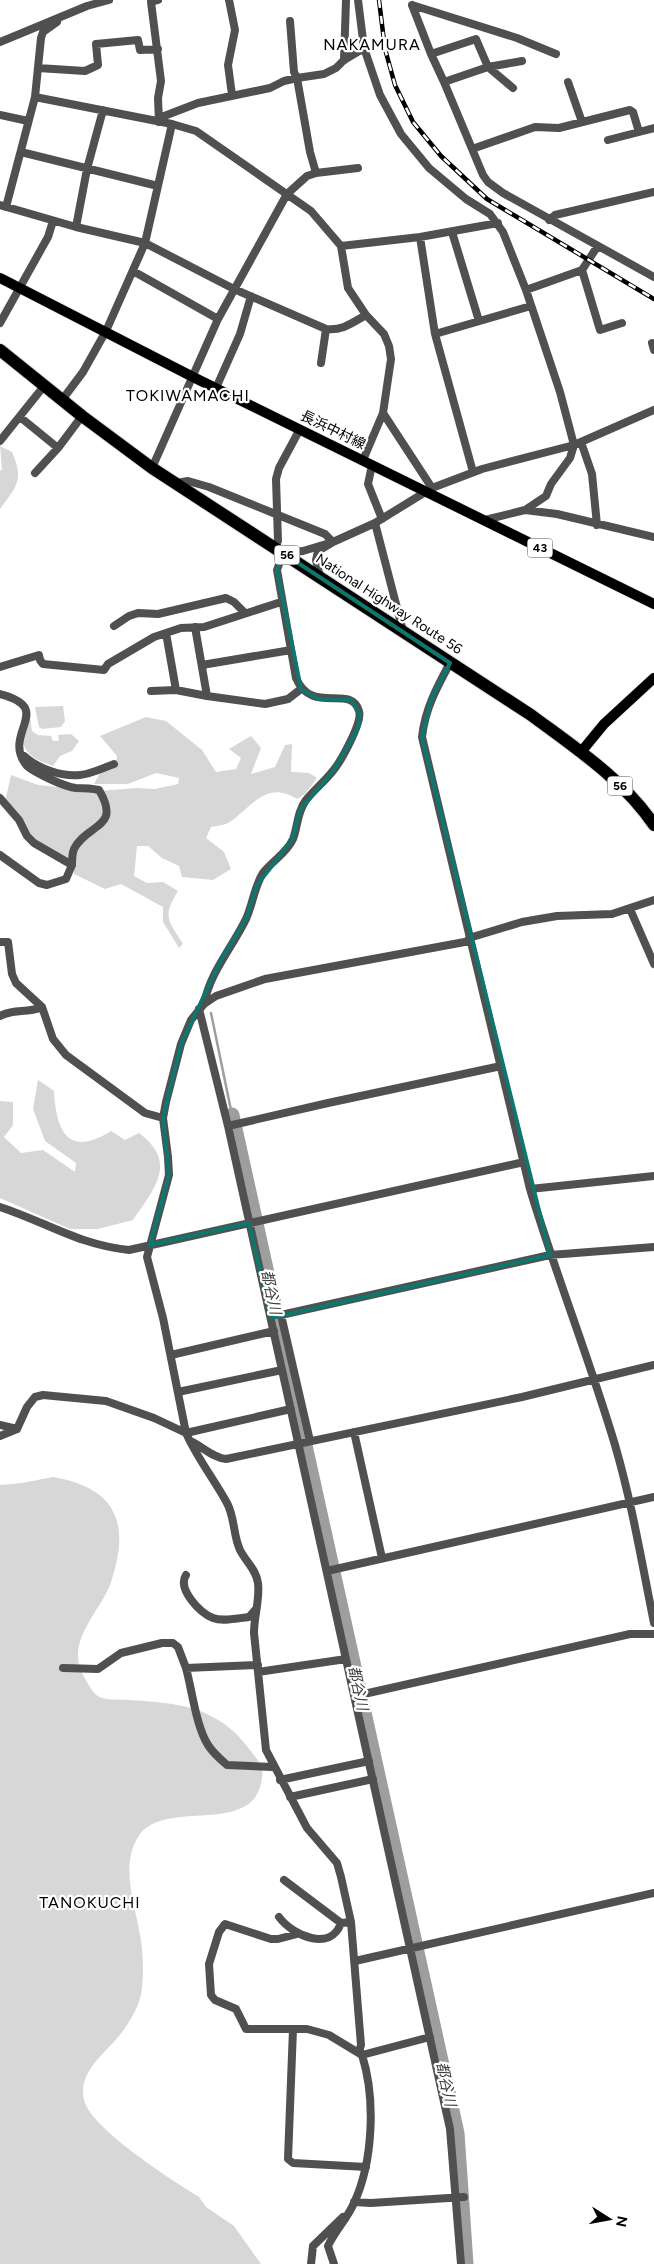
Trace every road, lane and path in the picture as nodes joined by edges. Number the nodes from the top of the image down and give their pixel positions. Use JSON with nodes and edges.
{"nodes":[{"id":1,"x":109,"y":0,"type":"edge"},
{"id":2,"x":158,"y":0,"type":"edge"},
{"id":3,"x":229,"y":0,"type":"edge"},
{"id":4,"x":346,"y":0,"type":"edge"},
{"id":5,"x":358,"y":0,"type":"edge"},
{"id":6,"x":58,"y":18,"type":"junction"},
{"id":7,"x":290,"y":21,"type":"dead end"},
{"id":8,"x":471,"y":24,"type":"junction"},
{"id":9,"x":476,"y":39,"type":"junction"},
{"id":10,"x":0,"y":42,"type":"edge"},
{"id":11,"x":364,"y":48,"type":"junction"},
{"id":12,"x":158,"y":49,"type":"junction"},
{"id":13,"x":431,"y":54,"type":"junction"},
{"id":14,"x":556,"y":54,"type":"dead end"},
{"id":15,"x":344,"y":60,"type":"junction"},
{"id":16,"x":522,"y":62,"type":"dead end"},
{"id":17,"x":488,"y":67,"type":"junction"},
{"id":18,"x":38,"y":68,"type":"junction"},
{"id":19,"x":296,"y":78,"type":"junction"},
{"id":20,"x":444,"y":82,"type":"junction"},
{"id":21,"x":568,"y":82,"type":"dead end"},
{"id":22,"x":513,"y":88,"type":"dead end"},
{"id":23,"x":232,"y":96,"type":"junction"},
{"id":24,"x":35,"y":97,"type":"junction"},
{"id":25,"x":104,"y":110,"type":"junction"},
{"id":26,"x":0,"y":115,"type":"edge"},
{"id":27,"x":159,"y":120,"type":"junction"},
{"id":28,"x":28,"y":121,"type":"junction"},
{"id":29,"x":582,"y":122,"type":"junction"},
{"id":30,"x":172,"y":124,"type":"junction"},
{"id":31,"x":654,"y":128,"type":"edge"},
{"id":32,"x":638,"y":132,"type":"junction"},
{"id":33,"x":608,"y":140,"type":"dead end"},
{"id":34,"x":472,"y":149,"type":"junction"},
{"id":35,"x":21,"y":152,"type":"junction"},
{"id":36,"x":358,"y":168,"type":"dead end"},
{"id":37,"x":87,"y":169,"type":"junction"},
{"id":38,"x":316,"y":173,"type":"junction"},
{"id":39,"x":158,"y":186,"type":"junction"},
{"id":40,"x":654,"y":192,"type":"edge"},
{"id":41,"x":287,"y":194,"type":"junction"},
{"id":42,"x":3,"y":206,"type":"edge"},
{"id":43,"x":549,"y":220,"type":"junction"},
{"id":44,"x":53,"y":221,"type":"junction"},
{"id":45,"x":498,"y":223,"type":"junction"},
{"id":46,"x":76,"y":227,"type":"junction"},
{"id":47,"x":452,"y":232,"type":"junction"},
{"id":48,"x":420,"y":237,"type":"junction"},
{"id":49,"x":145,"y":243,"type":"junction"},
{"id":50,"x":341,"y":246,"type":"junction"},
{"id":51,"x":597,"y":247,"type":"junction"},
{"id":52,"x":582,"y":270,"type":"junction"},
{"id":53,"x":133,"y":272,"type":"junction"},
{"id":54,"x":654,"y":277,"type":"edge"},
{"id":55,"x":0,"y":278,"type":"edge"},
{"id":56,"x":20,"y":287,"type":"junction"},
{"id":57,"x":234,"y":289,"type":"junction"},
{"id":58,"x":526,"y":290,"type":"junction"},
{"id":59,"x":252,"y":296,"type":"junction"},
{"id":60,"x":531,"y":306,"type":"junction"},
{"id":61,"x":366,"y":315,"type":"junction"},
{"id":62,"x":218,"y":319,"type":"junction"},
{"id":63,"x":478,"y":322,"type":"junction"},
{"id":64,"x":622,"y":322,"type":"dead end"},
{"id":65,"x":0,"y":323,"type":"edge"},
{"id":66,"x":326,"y":329,"type":"junction"},
{"id":67,"x":106,"y":331,"type":"junction"},
{"id":68,"x":435,"y":334,"type":"junction"},
{"id":69,"x":0,"y":350,"type":"edge"},
{"id":70,"x":320,"y":363,"type":"dead end"},
{"id":71,"x":193,"y":377,"type":"junction"},
{"id":72,"x":44,"y":386,"type":"junction"},
{"id":73,"x":216,"y":388,"type":"junction"},
{"id":74,"x":62,"y":400,"type":"junction"},
{"id":75,"x":654,"y":410,"type":"edge"},
{"id":76,"x":382,"y":413,"type":"junction"},
{"id":77,"x":82,"y":416,"type":"junction"},
{"id":78,"x":20,"y":418,"type":"junction"},
{"id":79,"x":300,"y":429,"type":"junction"},
{"id":80,"x":0,"y":441,"type":"edge"},
{"id":81,"x":578,"y":444,"type":"junction"},
{"id":82,"x":58,"y":448,"type":"junction"},
{"id":83,"x":362,"y":460,"type":"junction"},
{"id":84,"x":372,"y":465,"type":"junction"},
{"id":85,"x":152,"y":468,"type":"junction"},
{"id":86,"x":473,"y":472,"type":"junction"},
{"id":87,"x":35,"y":473,"type":"dead end"},
{"id":88,"x":177,"y":484,"type":"junction"},
{"id":89,"x":429,"y":490,"type":"junction"},
{"id":90,"x":525,"y":510,"type":"junction"},
{"id":91,"x":276,"y":514,"type":"junction"},
{"id":92,"x":485,"y":520,"type":"junction"},
{"id":93,"x":378,"y":521,"type":"junction"},
{"id":94,"x":597,"y":525,"type":"junction"},
{"id":95,"x":654,"y":537,"type":"edge"},
{"id":96,"x":332,"y":542,"type":"junction"},
{"id":97,"x":279,"y":550,"type":"junction"},
{"id":98,"x":321,"y":578,"type":"junction"},
{"id":99,"x":282,"y":602,"type":"junction"},
{"id":100,"x":654,"y":604,"type":"edge"},
{"id":101,"x":244,"y":612,"type":"junction"},
{"id":102,"x":114,"y":626,"type":"dead end"},
{"id":103,"x":195,"y":627,"type":"junction"},
{"id":104,"x":166,"y":633,"type":"junction"},
{"id":105,"x":403,"y":633,"type":"junction"},
{"id":106,"x":291,"y":650,"type":"junction"},
{"id":107,"x":450,"y":663,"type":"junction"},
{"id":108,"x":202,"y":665,"type":"junction"},
{"id":109,"x":0,"y":667,"type":"edge"},
{"id":110,"x":654,"y":678,"type":"edge"},
{"id":111,"x":301,"y":688,"type":"junction"},
{"id":112,"x":176,"y":690,"type":"junction"},
{"id":113,"x":152,"y":691,"type":"dead end"},
{"id":114,"x":0,"y":694,"type":"edge"},
{"id":115,"x":207,"y":696,"type":"junction"},
{"id":116,"x":14,"y":742,"type":"junction"},
{"id":117,"x":581,"y":752,"type":"junction"},
{"id":118,"x":114,"y":764,"type":"dead end"},
{"id":119,"x":0,"y":798,"type":"edge"},
{"id":120,"x":654,"y":825,"type":"edge"},
{"id":121,"x":0,"y":854,"type":"edge"},
{"id":122,"x":72,"y":865,"type":"junction"},
{"id":123,"x":654,"y":900,"type":"edge"},
{"id":124,"x":630,"y":909,"type":"junction"},
{"id":125,"x":470,"y":940,"type":"junction"},
{"id":126,"x":0,"y":942,"type":"edge"},
{"id":127,"x":654,"y":964,"type":"edge"},
{"id":128,"x":201,"y":1006,"type":"junction"},
{"id":129,"x":42,"y":1007,"type":"junction"},
{"id":130,"x":0,"y":1016,"type":"edge"},
{"id":131,"x":501,"y":1066,"type":"junction"},
{"id":132,"x":163,"y":1118,"type":"junction"},
{"id":133,"x":233,"y":1125,"type":"junction"},
{"id":134,"x":524,"y":1162,"type":"junction"},
{"id":135,"x":654,"y":1176,"type":"edge"},
{"id":136,"x":530,"y":1189,"type":"junction"},
{"id":137,"x":0,"y":1207,"type":"edge"},
{"id":138,"x":254,"y":1223,"type":"junction"},
{"id":139,"x":150,"y":1245,"type":"junction"},
{"id":140,"x":654,"y":1247,"type":"edge"},
{"id":141,"x":550,"y":1255,"type":"junction"},
{"id":142,"x":276,"y":1317,"type":"junction"},
{"id":143,"x":274,"y":1331,"type":"junction"},
{"id":144,"x":171,"y":1355,"type":"junction"},
{"id":145,"x":654,"y":1365,"type":"edge"},
{"id":146,"x":282,"y":1370,"type":"junction"},
{"id":147,"x":594,"y":1378,"type":"junction"},
{"id":148,"x":178,"y":1392,"type":"junction"},
{"id":149,"x":291,"y":1409,"type":"junction"},
{"id":150,"x":0,"y":1425,"type":"edge"},
{"id":151,"x":17,"y":1428,"type":"junction"},
{"id":152,"x":354,"y":1432,"type":"junction"},
{"id":153,"x":186,"y":1433,"type":"junction"},
{"id":154,"x":0,"y":1436,"type":"edge"},
{"id":155,"x":190,"y":1441,"type":"junction"},
{"id":156,"x":305,"y":1443,"type":"junction"},
{"id":157,"x":654,"y":1497,"type":"edge"},
{"id":158,"x":629,"y":1503,"type":"junction"},
{"id":159,"x":382,"y":1558,"type":"junction"},
{"id":160,"x":331,"y":1570,"type":"junction"},
{"id":161,"x":186,"y":1575,"type":"dead end"},
{"id":162,"x":255,"y":1610,"type":"junction"},
{"id":163,"x":654,"y":1623,"type":"edge"},
{"id":164,"x":654,"y":1634,"type":"edge"},
{"id":165,"x":346,"y":1659,"type":"junction"},
{"id":166,"x":63,"y":1668,"type":"dead end"},
{"id":167,"x":186,"y":1668,"type":"junction"},
{"id":168,"x":258,"y":1668,"type":"junction"},
{"id":169,"x":358,"y":1695,"type":"junction"},
{"id":170,"x":369,"y":1761,"type":"junction"},
{"id":171,"x":273,"y":1767,"type":"junction"},
{"id":172,"x":373,"y":1779,"type":"junction"},
{"id":173,"x":280,"y":1780,"type":"junction"},
{"id":174,"x":290,"y":1797,"type":"junction"},
{"id":175,"x":284,"y":1880,"type":"dead end"},
{"id":176,"x":654,"y":1894,"type":"edge"},
{"id":177,"x":279,"y":1918,"type":"dead end"},
{"id":178,"x":350,"y":1922,"type":"junction"},
{"id":179,"x":342,"y":1923,"type":"junction"},
{"id":180,"x":297,"y":1934,"type":"junction"},
{"id":181,"x":414,"y":1947,"type":"junction"},
{"id":182,"x":355,"y":1961,"type":"junction"},
{"id":183,"x":293,"y":2029,"type":"junction"},
{"id":184,"x":430,"y":2037,"type":"junction"},
{"id":185,"x":361,"y":2054,"type":"junction"},
{"id":186,"x":366,"y":2166,"type":"junction"},
{"id":187,"x":460,"y":2197,"type":"junction"},
{"id":188,"x":354,"y":2202,"type":"junction"},
{"id":189,"x":347,"y":2217,"type":"junction"},
{"id":190,"x":311,"y":2264,"type":"edge"},
{"id":191,"x":334,"y":2264,"type":"edge"},
{"id":192,"x":461,"y":2264,"type":"edge"}],
"edges":[{"from":1,"to":6,"type":"street"},
{"from":2,"to":12,"type":"street"},
{"from":3,"to":23,"type":"street"},
{"from":4,"to":15,"type":"street"},
{"from":5,"to":11,"type":"street"},
{"from":6,"to":10,"type":"street"},
{"from":6,"to":18,"type":"street"},
{"from":7,"to":19,"type":"street"},
{"from":8,"to":9,"type":"street"},
{"from":8,"to":13,"type":"street"},
{"from":8,"to":14,"type":"street"},
{"from":9,"to":13,"type":"street"},
{"from":9,"to":17,"type":"street"},
{"from":11,"to":15,"type":"street"},
{"from":11,"to":45,"type":"street"},
{"from":12,"to":18,"type":"street"},
{"from":12,"to":27,"type":"street"},
{"from":13,"to":20,"type":"street"},
{"from":15,"to":19,"type":"street"},
{"from":16,"to":17,"type":"street"},
{"from":17,"to":20,"type":"street"},
{"from":17,"to":22,"type":"street"},
{"from":18,"to":24,"type":"street"},
{"from":19,"to":23,"type":"street"},
{"from":19,"to":38,"type":"street"},
{"from":20,"to":34,"type":"street"},
{"from":21,"to":29,"type":"street"},
{"from":23,"to":27,"type":"street"},
{"from":24,"to":25,"type":"street"},
{"from":24,"to":28,"type":"street"},
{"from":25,"to":27,"type":"street"},
{"from":25,"to":37,"type":"street"},
{"from":26,"to":28,"type":"street"},
{"from":27,"to":30,"type":"street"},
{"from":28,"to":35,"type":"street"},
{"from":29,"to":32,"type":"street"},
{"from":29,"to":34,"type":"street"},
{"from":30,"to":39,"type":"street"},
{"from":30,"to":41,"type":"street"},
{"from":31,"to":32,"type":"street"},
{"from":32,"to":33,"type":"street"},
{"from":34,"to":43,"type":"street"},
{"from":35,"to":37,"type":"street"},
{"from":35,"to":42,"type":"street"},
{"from":36,"to":38,"type":"street"},
{"from":37,"to":39,"type":"street"},
{"from":37,"to":46,"type":"street"},
{"from":38,"to":41,"type":"street"},
{"from":39,"to":49,"type":"street"},
{"from":40,"to":43,"type":"street"},
{"from":41,"to":50,"type":"street"},
{"from":41,"to":57,"type":"street"},
{"from":42,"to":44,"type":"street"},
{"from":43,"to":51,"type":"street"},
{"from":44,"to":46,"type":"street"},
{"from":44,"to":56,"type":"street"},
{"from":45,"to":47,"type":"street"},
{"from":45,"to":58,"type":"street"},
{"from":46,"to":49,"type":"street"},
{"from":47,"to":48,"type":"street"},
{"from":47,"to":63,"type":"street"},
{"from":48,"to":50,"type":"street"},
{"from":48,"to":68,"type":"street"},
{"from":49,"to":53,"type":"street"},
{"from":49,"to":57,"type":"street"},
{"from":50,"to":61,"type":"street"},
{"from":51,"to":52,"type":"street"},
{"from":51,"to":54,"type":"street"},
{"from":52,"to":58,"type":"street"},
{"from":52,"to":64,"type":"street"},
{"from":53,"to":62,"type":"street"},
{"from":53,"to":67,"type":"street"},
{"from":55,"to":56,"type":"main road","name":"長浜中村線","number":"43"},
{"from":56,"to":65,"type":"street"},
{"from":56,"to":67,"type":"main road","name":"長浜中村線","number":"43"},
{"from":57,"to":59,"type":"street"},
{"from":57,"to":62,"type":"street"},
{"from":58,"to":60,"type":"street"},
{"from":59,"to":66,"type":"street"},
{"from":59,"to":73,"type":"street"},
{"from":60,"to":63,"type":"street"},
{"from":60,"to":81,"type":"street"},
{"from":61,"to":66,"type":"street"},
{"from":61,"to":76,"type":"street"},
{"from":62,"to":71,"type":"street"},
{"from":63,"to":68,"type":"street"},
{"from":66,"to":70,"type":"street"},
{"from":67,"to":71,"type":"main road","name":"長浜中村線","number":"43"},
{"from":67,"to":74,"type":"street"},
{"from":68,"to":86,"type":"street"},
{"from":69,"to":72,"type":"highway","name":"National Highway Route 56","number":"56"},
{"from":71,"to":73,"type":"main road","name":"長浜中村線","number":"43"},
{"from":71,"to":85,"type":"street"},
{"from":72,"to":74,"type":"highway","name":"National Highway Route 56","number":"56"},
{"from":72,"to":78,"type":"street"},
{"from":73,"to":79,"type":"main road","name":"長浜中村線","number":"43"},
{"from":74,"to":77,"type":"highway","name":"National Highway Route 56","number":"56"},
{"from":75,"to":81,"type":"street"},
{"from":76,"to":83,"type":"street"},
{"from":76,"to":89,"type":"street"},
{"from":77,"to":82,"type":"street"},
{"from":77,"to":85,"type":"highway","name":"National Highway Route 56","number":"56"},
{"from":78,"to":80,"type":"street"},
{"from":78,"to":82,"type":"street"},
{"from":79,"to":83,"type":"main road","name":"長浜中村線","number":"43"},
{"from":79,"to":91,"type":"street"},
{"from":81,"to":86,"type":"street"},
{"from":81,"to":90,"type":"street"},
{"from":81,"to":94,"type":"street"},
{"from":82,"to":87,"type":"street"},
{"from":83,"to":84,"type":"main road","name":"長浜中村線","number":"43"},
{"from":84,"to":89,"type":"main road","name":"長浜中村線","number":"43"},
{"from":84,"to":93,"type":"street"},
{"from":85,"to":88,"type":"highway","name":"National Highway Route 56","number":"56"},
{"from":86,"to":89,"type":"street"},
{"from":88,"to":91,"type":"street"},
{"from":88,"to":97,"type":"highway","name":"National Highway Route 56","number":"56"},
{"from":89,"to":92,"type":"main road","name":"長浜中村線","number":"43"},
{"from":89,"to":93,"type":"street"},
{"from":90,"to":92,"type":"street"},
{"from":90,"to":94,"type":"street"},
{"from":91,"to":96,"type":"street"},
{"from":91,"to":97,"type":"street"},
{"from":92,"to":100,"type":"main road","name":"長浜中村線","number":"43"},
{"from":93,"to":96,"type":"street"},
{"from":93,"to":105,"type":"street"},
{"from":94,"to":95,"type":"street"},
{"from":96,"to":97,"type":"street"},
{"from":96,"to":98,"type":"street"},
{"from":97,"to":98,"type":"highway","name":"National Highway Route 56","number":"56"},
{"from":97,"to":99,"type":"street"},
{"from":98,"to":105,"type":"highway","name":"National Highway Route 56","number":"56"},
{"from":99,"to":101,"type":"street"},
{"from":99,"to":106,"type":"street"},
{"from":101,"to":102,"type":"street"},
{"from":101,"to":103,"type":"street"},
{"from":103,"to":104,"type":"street"},
{"from":103,"to":108,"type":"street"},
{"from":104,"to":109,"type":"street"},
{"from":104,"to":112,"type":"street"},
{"from":105,"to":107,"type":"highway","name":"National Highway Route 56","number":"56"},
{"from":106,"to":108,"type":"street"},
{"from":106,"to":111,"type":"street"},
{"from":107,"to":117,"type":"highway","name":"National Highway Route 56","number":"56"},
{"from":107,"to":125,"type":"street"},
{"from":108,"to":115,"type":"street"},
{"from":110,"to":117,"type":"main road"},
{"from":111,"to":115,"type":"street"},
{"from":111,"to":128,"type":"street"},
{"from":112,"to":113,"type":"street"},
{"from":112,"to":115,"type":"street"},
{"from":114,"to":116,"type":"street"},
{"from":116,"to":118,"type":"street"},
{"from":116,"to":122,"type":"street"},
{"from":117,"to":120,"type":"highway","name":"National Highway Route 56","number":"56"},
{"from":119,"to":122,"type":"street"},
{"from":121,"to":122,"type":"street"},
{"from":123,"to":124,"type":"street"},
{"from":124,"to":125,"type":"street"},
{"from":124,"to":127,"type":"street"},
{"from":125,"to":128,"type":"street"},
{"from":125,"to":131,"type":"street"},
{"from":126,"to":129,"type":"street"},
{"from":128,"to":132,"type":"street"},
{"from":128,"to":133,"type":"street"},
{"from":129,"to":130,"type":"street"},
{"from":129,"to":132,"type":"street"},
{"from":131,"to":133,"type":"street"},
{"from":131,"to":134,"type":"street"},
{"from":132,"to":139,"type":"street"},
{"from":133,"to":138,"type":"street"},
{"from":134,"to":136,"type":"street"},
{"from":134,"to":138,"type":"street"},
{"from":135,"to":136,"type":"street"},
{"from":136,"to":141,"type":"street"},
{"from":137,"to":139,"type":"street"},
{"from":138,"to":139,"type":"street"},
{"from":138,"to":142,"type":"street"},
{"from":139,"to":144,"type":"street"},
{"from":140,"to":141,"type":"street"},
{"from":141,"to":142,"type":"street"},
{"from":141,"to":147,"type":"street"},
{"from":142,"to":143,"type":"street"},
{"from":142,"to":156,"type":"street"},
{"from":143,"to":144,"type":"street"},
{"from":143,"to":146,"type":"street"},
{"from":144,"to":148,"type":"street"},
{"from":145,"to":147,"type":"street"},
{"from":146,"to":148,"type":"street"},
{"from":146,"to":149,"type":"street"},
{"from":147,"to":152,"type":"street"},
{"from":147,"to":158,"type":"street"},
{"from":148,"to":153,"type":"street"},
{"from":149,"to":153,"type":"street"},
{"from":149,"to":156,"type":"street"},
{"from":150,"to":151,"type":"street"},
{"from":151,"to":153,"type":"street"},
{"from":151,"to":154,"type":"street"},
{"from":152,"to":156,"type":"street"},
{"from":152,"to":159,"type":"street"},
{"from":153,"to":155,"type":"street"},
{"from":155,"to":156,"type":"street"},
{"from":155,"to":162,"type":"street"},
{"from":156,"to":160,"type":"street"},
{"from":157,"to":158,"type":"street"},
{"from":158,"to":159,"type":"street"},
{"from":158,"to":163,"type":"street"},
{"from":159,"to":160,"type":"street"},
{"from":160,"to":165,"type":"street"},
{"from":161,"to":162,"type":"street"},
{"from":162,"to":168,"type":"street"},
{"from":164,"to":169,"type":"street"},
{"from":165,"to":168,"type":"street"},
{"from":165,"to":169,"type":"street"},
{"from":166,"to":167,"type":"street"},
{"from":167,"to":168,"type":"street"},
{"from":167,"to":171,"type":"street"},
{"from":168,"to":171,"type":"street"},
{"from":169,"to":170,"type":"street"},
{"from":170,"to":172,"type":"street"},
{"from":170,"to":173,"type":"street"},
{"from":171,"to":173,"type":"street"},
{"from":172,"to":174,"type":"street"},
{"from":172,"to":181,"type":"street"},
{"from":173,"to":174,"type":"street"},
{"from":174,"to":178,"type":"street"},
{"from":175,"to":179,"type":"street"},
{"from":176,"to":181,"type":"street"},
{"from":177,"to":180,"type":"street"},
{"from":178,"to":179,"type":"street"},
{"from":178,"to":182,"type":"street"},
{"from":179,"to":180,"type":"street"},
{"from":180,"to":183,"type":"street"},
{"from":181,"to":182,"type":"street"},
{"from":181,"to":184,"type":"street"},
{"from":182,"to":185,"type":"street"},
{"from":183,"to":185,"type":"street"},
{"from":183,"to":186,"type":"street"},
{"from":184,"to":185,"type":"street"},
{"from":184,"to":187,"type":"street"},
{"from":185,"to":186,"type":"street"},
{"from":186,"to":188,"type":"street"},
{"from":187,"to":188,"type":"street"},
{"from":187,"to":192,"type":"street"},
{"from":188,"to":189,"type":"street"},
{"from":189,"to":190,"type":"street"},
{"from":189,"to":191,"type":"street"}]}
